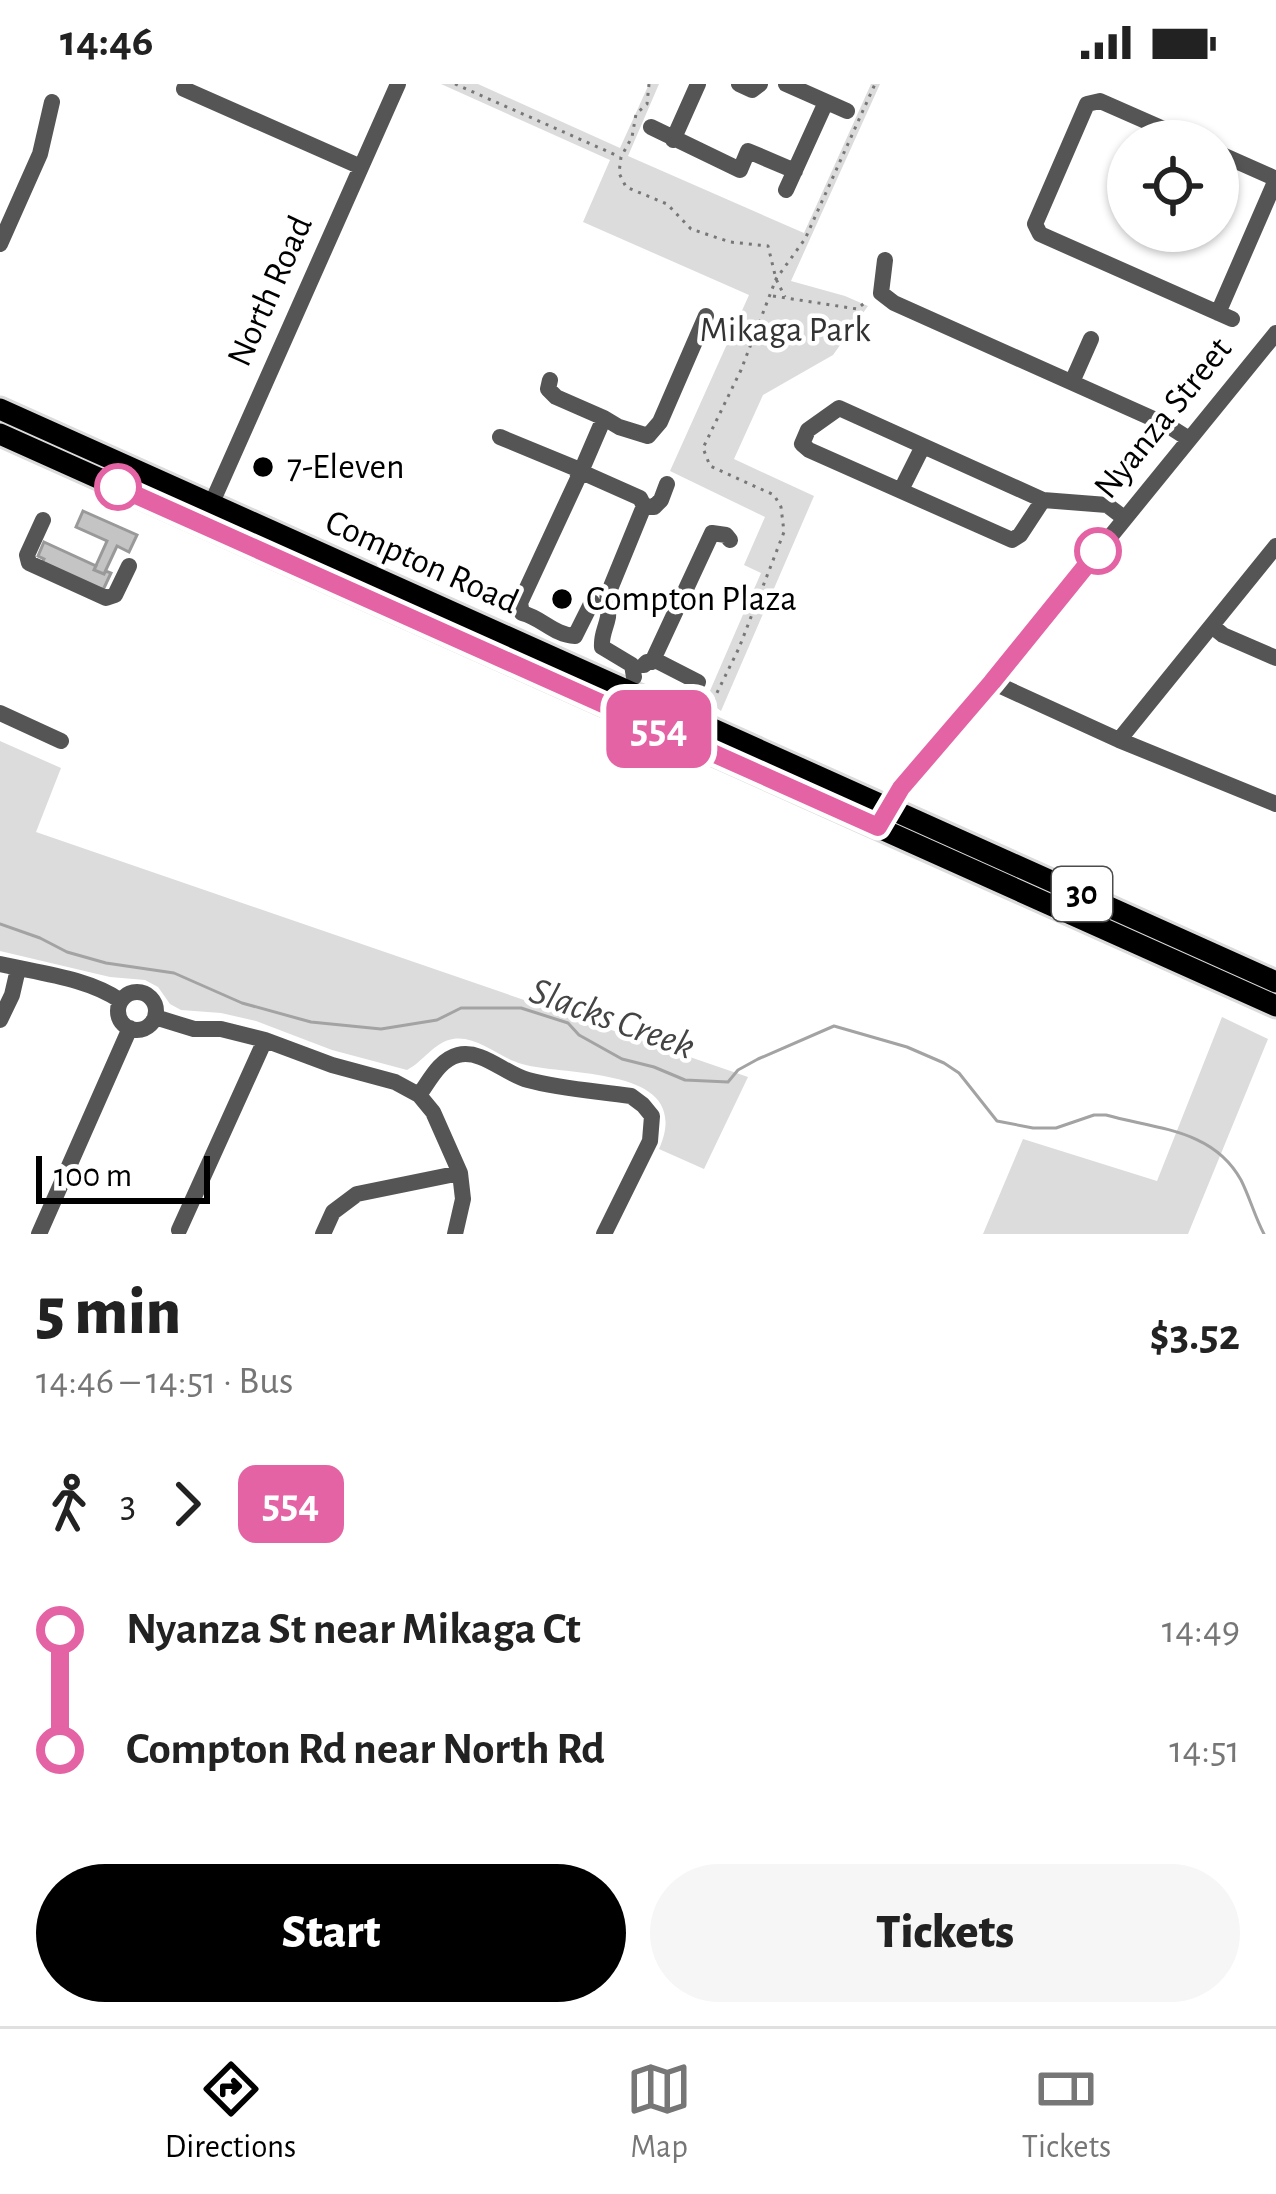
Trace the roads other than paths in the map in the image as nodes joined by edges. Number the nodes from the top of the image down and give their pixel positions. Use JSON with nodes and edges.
{"nodes":[{"id":1,"x":398,"y":84,"type":"edge"},
{"id":2,"x":698,"y":84,"type":"edge"},
{"id":3,"x":739,"y":84,"type":"edge"},
{"id":4,"x":760,"y":84,"type":"edge"},
{"id":5,"x":786,"y":84,"type":"edge"},
{"id":6,"x":184,"y":89,"type":"dead end"},
{"id":7,"x":826,"y":101,"type":"junction"},
{"id":8,"x":52,"y":102,"type":"dead end"},
{"id":9,"x":847,"y":110,"type":"dead end"},
{"id":10,"x":1143,"y":120,"type":"edge"},
{"id":11,"x":651,"y":128,"type":"dead end"},
{"id":12,"x":674,"y":140,"type":"junction"},
{"id":13,"x":1239,"y":162,"type":"edge"},
{"id":14,"x":361,"y":167,"type":"junction"},
{"id":15,"x":795,"y":171,"type":"junction"},
{"id":16,"x":786,"y":190,"type":"dead end"},
{"id":17,"x":0,"y":244,"type":"edge"},
{"id":18,"x":885,"y":260,"type":"dead end"},
{"id":19,"x":706,"y":316,"type":"dead end"},
{"id":20,"x":1276,"y":333,"type":"edge"},
{"id":21,"x":1091,"y":339,"type":"dead end"},
{"id":22,"x":550,"y":380,"type":"dead end"},
{"id":23,"x":1072,"y":382,"type":"junction"},
{"id":24,"x":0,"y":409,"type":"edge"},
{"id":25,"x":604,"y":418,"type":"junction"},
{"id":26,"x":0,"y":434,"type":"edge"},
{"id":27,"x":500,"y":436,"type":"dead end"},
{"id":28,"x":1189,"y":439,"type":"junction"},
{"id":29,"x":922,"y":446,"type":"junction"},
{"id":30,"x":579,"y":476,"type":"junction"},
{"id":31,"x":667,"y":484,"type":"dead end"},
{"id":32,"x":901,"y":490,"type":"junction"},
{"id":33,"x":1043,"y":500,"type":"junction"},
{"id":34,"x":644,"y":506,"type":"junction"},
{"id":35,"x":206,"y":514,"type":"junction"},
{"id":36,"x":1124,"y":518,"type":"junction"},
{"id":37,"x":43,"y":520,"type":"dead end"},
{"id":38,"x":730,"y":540,"type":"dead end"},
{"id":39,"x":1276,"y":546,"type":"edge"},
{"id":40,"x":129,"y":566,"type":"dead end"},
{"id":41,"x":592,"y":602,"type":"dead end"},
{"id":42,"x":520,"y":603,"type":"junction"},
{"id":43,"x":1212,"y":626,"type":"junction"},
{"id":44,"x":500,"y":633,"type":"junction"},
{"id":45,"x":575,"y":636,"type":"junction"},
{"id":46,"x":602,"y":647,"type":"junction"},
{"id":47,"x":1276,"y":658,"type":"edge"},
{"id":48,"x":652,"y":662,"type":"junction"},
{"id":49,"x":698,"y":682,"type":"dead end"},
{"id":50,"x":992,"y":682,"type":"junction"},
{"id":51,"x":630,"y":684,"type":"junction"},
{"id":52,"x":0,"y":713,"type":"edge"},
{"id":53,"x":1119,"y":740,"type":"junction"},
{"id":54,"x":61,"y":741,"type":"dead end"},
{"id":55,"x":1276,"y":804,"type":"edge"},
{"id":56,"x":883,"y":817,"type":"junction"},
{"id":57,"x":9,"y":966,"type":"edge"},
{"id":58,"x":1276,"y":982,"type":"edge"},
{"id":59,"x":121,"y":1001,"type":"junction"},
{"id":60,"x":1276,"y":1006,"type":"edge"},
{"id":61,"x":155,"y":1017,"type":"junction"},
{"id":62,"x":0,"y":1020,"type":"edge"},
{"id":63,"x":130,"y":1028,"type":"junction"},
{"id":64,"x":265,"y":1040,"type":"junction"},
{"id":65,"x":419,"y":1095,"type":"junction"},
{"id":66,"x":460,"y":1173,"type":"junction"},
{"id":67,"x":178,"y":1230,"type":"dead end"},
{"id":68,"x":39,"y":1234,"type":"edge"},
{"id":69,"x":323,"y":1234,"type":"edge"},
{"id":70,"x":455,"y":1234,"type":"edge"},
{"id":71,"x":604,"y":1234,"type":"edge"}],
"edges":[{"from":1,"to":14,"type":"street","name":"North Road"},
{"from":2,"to":12,"type":"street"},
{"from":3,"to":4,"type":"street"},
{"from":5,"to":7,"type":"street"},
{"from":6,"to":14,"type":"street"},
{"from":7,"to":9,"type":"street"},
{"from":7,"to":15,"type":"street"},
{"from":8,"to":17,"type":"street"},
{"from":10,"to":13,"type":"street"},
{"from":11,"to":12,"type":"street"},
{"from":12,"to":15,"type":"street"},
{"from":14,"to":35,"type":"street","name":"North Road"},
{"from":15,"to":16,"type":"street"},
{"from":18,"to":23,"type":"street"},
{"from":19,"to":25,"type":"street"},
{"from":20,"to":28,"type":"street","name":"Nyanza Street"},
{"from":21,"to":23,"type":"street"},
{"from":22,"to":25,"type":"street"},
{"from":23,"to":28,"type":"street"},
{"from":24,"to":35,"type":"main road","name":"Compton Road","number":"30"},
{"from":25,"to":30,"type":"street"},
{"from":26,"to":35,"type":"main road","name":"Compton Road","number":"30"},
{"from":27,"to":30,"type":"street"},
{"from":28,"to":36,"type":"street","name":"Nyanza Street"},
{"from":29,"to":32,"type":"street"},
{"from":29,"to":32,"type":"street"},
{"from":29,"to":33,"type":"street"},
{"from":30,"to":34,"type":"street"},
{"from":30,"to":42,"type":"street"},
{"from":31,"to":34,"type":"street"},
{"from":32,"to":33,"type":"street"},
{"from":33,"to":36,"type":"street"},
{"from":34,"to":46,"type":"street"},
{"from":35,"to":44,"type":"main road","name":"Compton Road","number":"30"},
{"from":35,"to":56,"type":"main road","name":"Compton Road","number":"30"},
{"from":36,"to":50,"type":"street","name":"Nyanza Street"},
{"from":37,"to":40,"type":"street"},
{"from":38,"to":48,"type":"street"},
{"from":39,"to":43,"type":"street"},
{"from":41,"to":45,"type":"street"},
{"from":42,"to":44,"type":"street"},
{"from":42,"to":45,"type":"street"},
{"from":43,"to":47,"type":"street"},
{"from":43,"to":53,"type":"street"},
{"from":44,"to":51,"type":"main road","name":"Compton Road","number":"30"},
{"from":45,"to":46,"type":"street"},
{"from":46,"to":51,"type":"street"},
{"from":48,"to":49,"type":"street"},
{"from":48,"to":51,"type":"street"},
{"from":50,"to":53,"type":"street"},
{"from":50,"to":56,"type":"street","name":"Nyanza Street"},
{"from":51,"to":56,"type":"main road","name":"Compton Road","number":"30"},
{"from":52,"to":54,"type":"street"},
{"from":53,"to":55,"type":"street"},
{"from":56,"to":58,"type":"main road","name":"Compton Road","number":"30"},
{"from":56,"to":60,"type":"main road","name":"Compton Road","number":"30"},
{"from":57,"to":59,"type":"street"},
{"from":57,"to":62,"type":"street"},
{"from":59,"to":61,"type":"street"},
{"from":59,"to":63,"type":"street"},
{"from":61,"to":63,"type":"street"},
{"from":61,"to":64,"type":"street"},
{"from":63,"to":68,"type":"street"},
{"from":64,"to":65,"type":"street"},
{"from":64,"to":67,"type":"street"},
{"from":65,"to":66,"type":"street"},
{"from":65,"to":71,"type":"street"},
{"from":66,"to":69,"type":"street"},
{"from":66,"to":70,"type":"street"}]}
